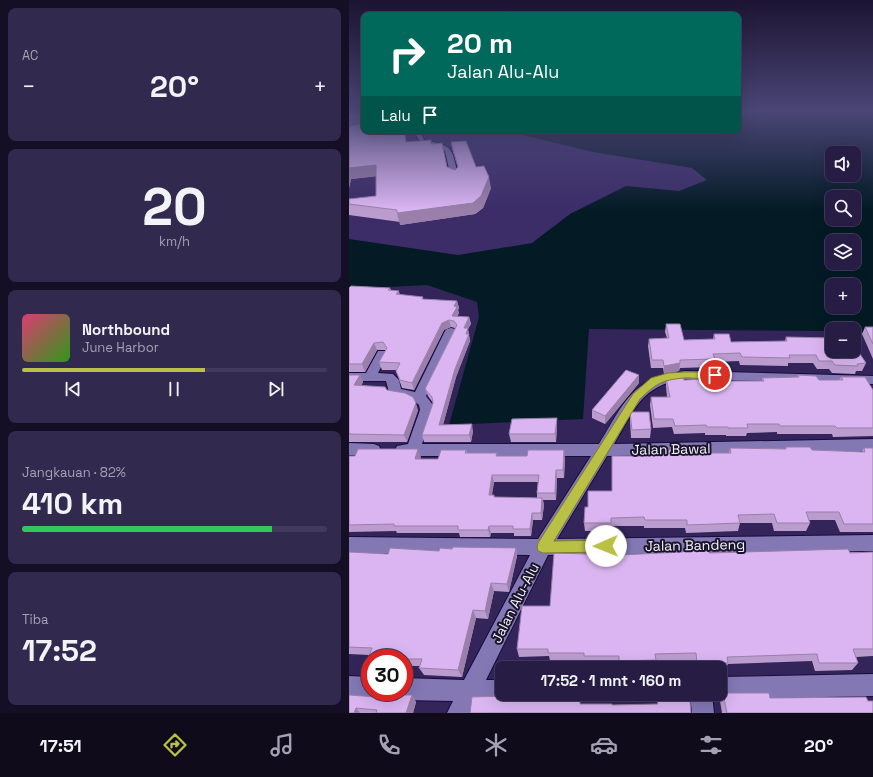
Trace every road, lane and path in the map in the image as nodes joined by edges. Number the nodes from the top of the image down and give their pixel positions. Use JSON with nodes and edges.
{"nodes":[{"id":1,"x":438,"y":144,"type":"edge"},
{"id":2,"x":455,"y":178,"type":"edge"},
{"id":3,"x":451,"y":331,"type":"dead end"},
{"id":4,"x":382,"y":354,"type":"edge"},
{"id":5,"x":349,"y":377,"type":"edge"},
{"id":6,"x":369,"y":377,"type":"junction"},
{"id":7,"x":873,"y":380,"type":"edge"},
{"id":8,"x":419,"y":397,"type":"junction"},
{"id":9,"x":873,"y":445,"type":"edge"},
{"id":10,"x":349,"y":450,"type":"edge"},
{"id":11,"x":413,"y":450,"type":"junction"},
{"id":12,"x":604,"y":450,"type":"junction"},
{"id":13,"x":873,"y":543,"type":"edge"},
{"id":14,"x":349,"y":545,"type":"edge"},
{"id":15,"x":543,"y":547,"type":"junction"},
{"id":16,"x":873,"y":685,"type":"edge"},
{"id":17,"x":349,"y":687,"type":"edge"},
{"id":18,"x":361,"y":688,"type":"edge"},
{"id":19,"x":727,"y":688,"type":"edge"},
{"id":20,"x":413,"y":689,"type":"edge"},
{"id":21,"x":495,"y":690,"type":"edge"},
{"id":22,"x":470,"y":691,"type":"junction"},
{"id":23,"x":702,"y":701,"type":"edge"},
{"id":24,"x":458,"y":713,"type":"edge"},
{"id":25,"x":703,"y":713,"type":"edge"}],
"edges":[{"from":1,"to":2,"type":"street"},
{"from":3,"to":8,"type":"street"},
{"from":4,"to":6,"type":"street"},
{"from":5,"to":6,"type":"street"},
{"from":6,"to":8,"type":"street"},
{"from":7,"to":12,"type":"street","name":"Jalan Alu-Alu"},
{"from":8,"to":11,"type":"street"},
{"from":9,"to":12,"type":"street","name":"Jalan Bawal"},
{"from":10,"to":11,"type":"street","name":"Jalan Bawal"},
{"from":11,"to":12,"type":"street","name":"Jalan Bawal"},
{"from":12,"to":15,"type":"street","name":"Jalan Alu-Alu"},
{"from":13,"to":15,"type":"street","name":"Jalan Bandeng"},
{"from":14,"to":15,"type":"street","name":"Jalan Bandeng"},
{"from":15,"to":22,"type":"street","name":"Jalan Alu-Alu"},
{"from":16,"to":19,"type":"street"},
{"from":17,"to":18,"type":"street"},
{"from":20,"to":22,"type":"street"},
{"from":21,"to":22,"type":"street"},
{"from":22,"to":24,"type":"street","name":"Jalan Alu-Alu"},
{"from":23,"to":25,"type":"street"}]}
